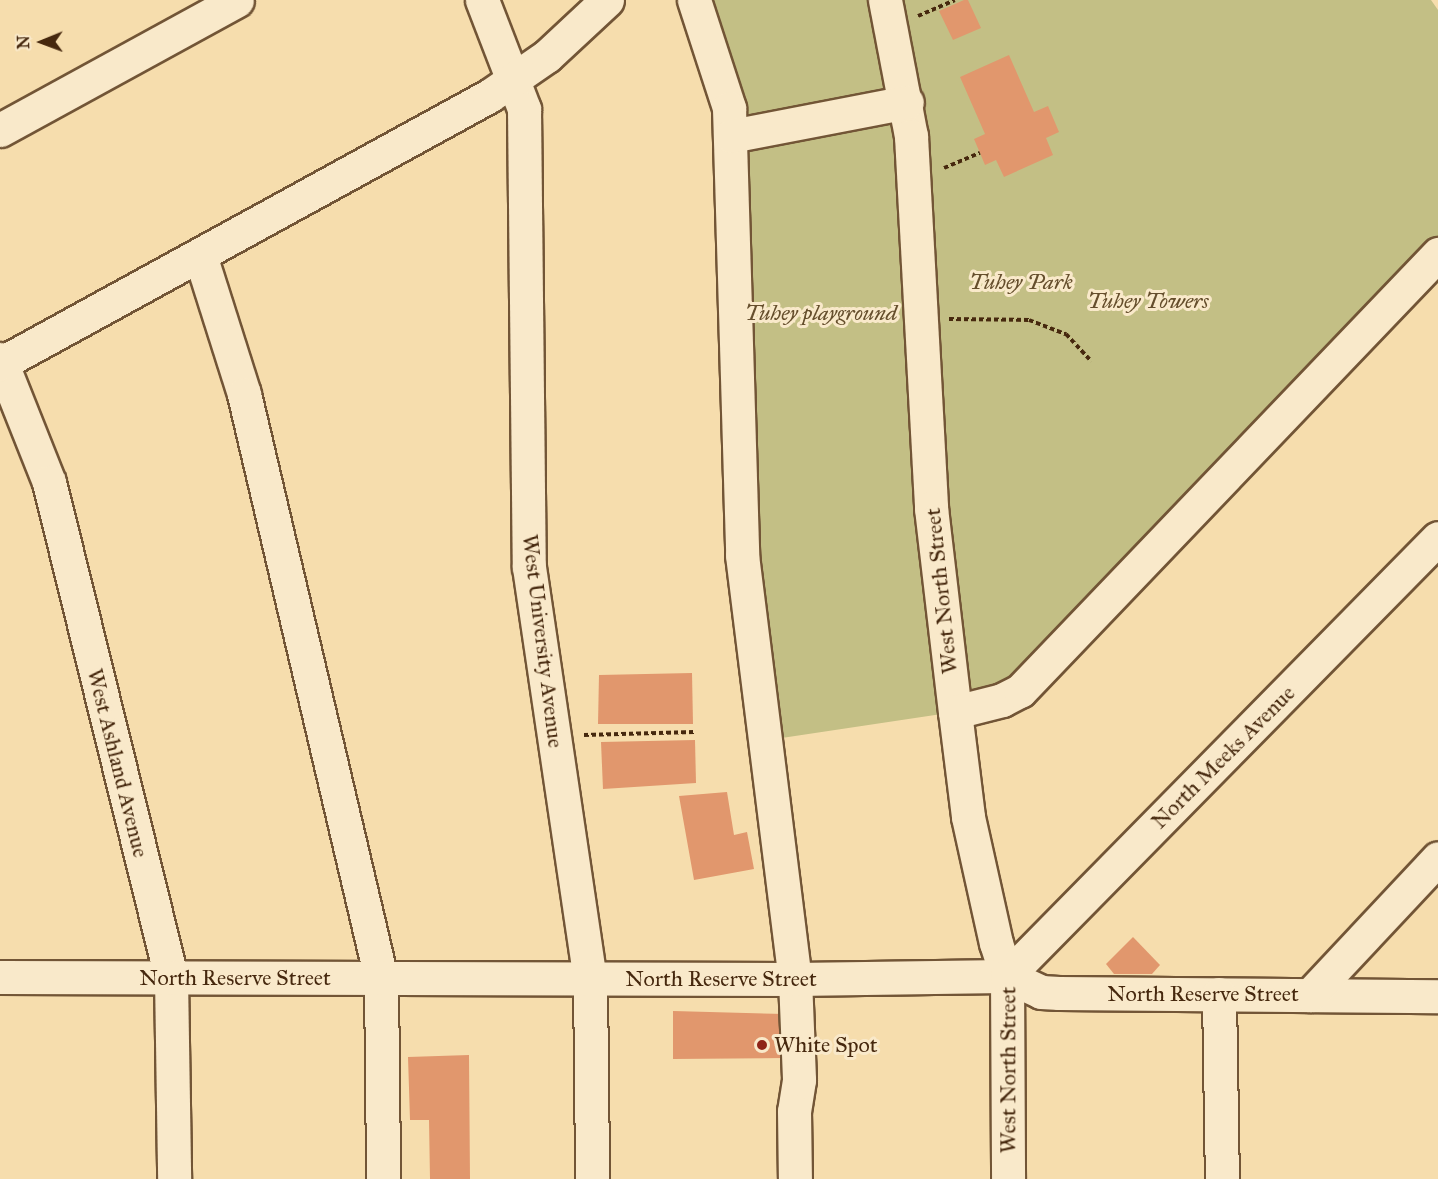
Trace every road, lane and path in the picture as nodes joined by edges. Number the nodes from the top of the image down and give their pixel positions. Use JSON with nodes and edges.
{"nodes":[{"id":1,"x":237,"y":0,"type":"edge"},
{"id":2,"x":482,"y":0,"type":"edge"},
{"id":3,"x":607,"y":0,"type":"edge"},
{"id":4,"x":694,"y":0,"type":"edge"},
{"id":5,"x":885,"y":0,"type":"edge"},
{"id":6,"x":955,"y":0,"type":"edge"},
{"id":7,"x":915,"y":18,"type":"dead end"},
{"id":8,"x":515,"y":79,"type":"junction"},
{"id":9,"x":907,"y":102,"type":"junction"},
{"id":10,"x":0,"y":130,"type":"edge"},
{"id":11,"x":731,"y":136,"type":"junction"},
{"id":12,"x":1438,"y":254,"type":"edge"},
{"id":13,"x":200,"y":255,"type":"junction"},
{"id":14,"x":923,"y":322,"type":"junction"},
{"id":15,"x":1090,"y":361,"type":"dead end"},
{"id":16,"x":1,"y":362,"type":"edge"},
{"id":17,"x":1438,"y":538,"type":"edge"},
{"id":18,"x":955,"y":711,"type":"junction"},
{"id":19,"x":694,"y":732,"type":"dead end"},
{"id":20,"x":580,"y":735,"type":"dead end"},
{"id":21,"x":1438,"y":858,"type":"edge"},
{"id":22,"x":1007,"y":976,"type":"junction"},
{"id":23,"x":0,"y":977,"type":"edge"},
{"id":24,"x":171,"y":977,"type":"junction"},
{"id":25,"x":381,"y":978,"type":"junction"},
{"id":26,"x":591,"y":978,"type":"junction"},
{"id":27,"x":795,"y":979,"type":"junction"},
{"id":28,"x":1218,"y":994,"type":"junction"},
{"id":29,"x":1310,"y":995,"type":"junction"},
{"id":30,"x":1438,"y":996,"type":"edge"},
{"id":31,"x":174,"y":1179,"type":"edge"},
{"id":32,"x":383,"y":1179,"type":"edge"},
{"id":33,"x":592,"y":1179,"type":"edge"},
{"id":34,"x":795,"y":1179,"type":"edge"},
{"id":35,"x":1008,"y":1179,"type":"edge"},
{"id":36,"x":1222,"y":1179,"type":"edge"}],
"edges":[{"from":1,"to":10,"type":"street"},
{"from":2,"to":8,"type":"street","name":"West University Avenue"},
{"from":3,"to":8,"type":"street"},
{"from":4,"to":11,"type":"street"},
{"from":5,"to":9,"type":"street","name":"West North Street"},
{"from":6,"to":7,"type":"path"},
{"from":8,"to":13,"type":"street"},
{"from":8,"to":26,"type":"street","name":"West University Avenue"},
{"from":9,"to":11,"type":"street"},
{"from":9,"to":14,"type":"street","name":"West North Street"},
{"from":11,"to":27,"type":"street"},
{"from":12,"to":18,"type":"street"},
{"from":13,"to":16,"type":"street"},
{"from":13,"to":25,"type":"street"},
{"from":14,"to":15,"type":"path"},
{"from":14,"to":18,"type":"street","name":"West North Street"},
{"from":16,"to":24,"type":"street","name":"West Ashland Avenue"},
{"from":17,"to":22,"type":"street","name":"North Meeks Avenue"},
{"from":18,"to":22,"type":"street","name":"West North Street"},
{"from":19,"to":20,"type":"path"},
{"from":21,"to":29,"type":"street"},
{"from":22,"to":27,"type":"street","name":"North Reserve Street"},
{"from":22,"to":28,"type":"street","name":"North Reserve Street"},
{"from":22,"to":35,"type":"street","name":"West North Street"},
{"from":23,"to":24,"type":"street","name":"North Reserve Street"},
{"from":24,"to":25,"type":"street","name":"North Reserve Street"},
{"from":24,"to":31,"type":"street","name":"West Ashland Avenue"},
{"from":25,"to":26,"type":"street","name":"North Reserve Street"},
{"from":25,"to":32,"type":"street"},
{"from":26,"to":27,"type":"street","name":"North Reserve Street"},
{"from":26,"to":33,"type":"street","name":"West University Avenue"},
{"from":27,"to":34,"type":"street"},
{"from":28,"to":29,"type":"street","name":"North Reserve Street"},
{"from":28,"to":36,"type":"street"},
{"from":29,"to":30,"type":"street","name":"North Reserve Street"}]}
